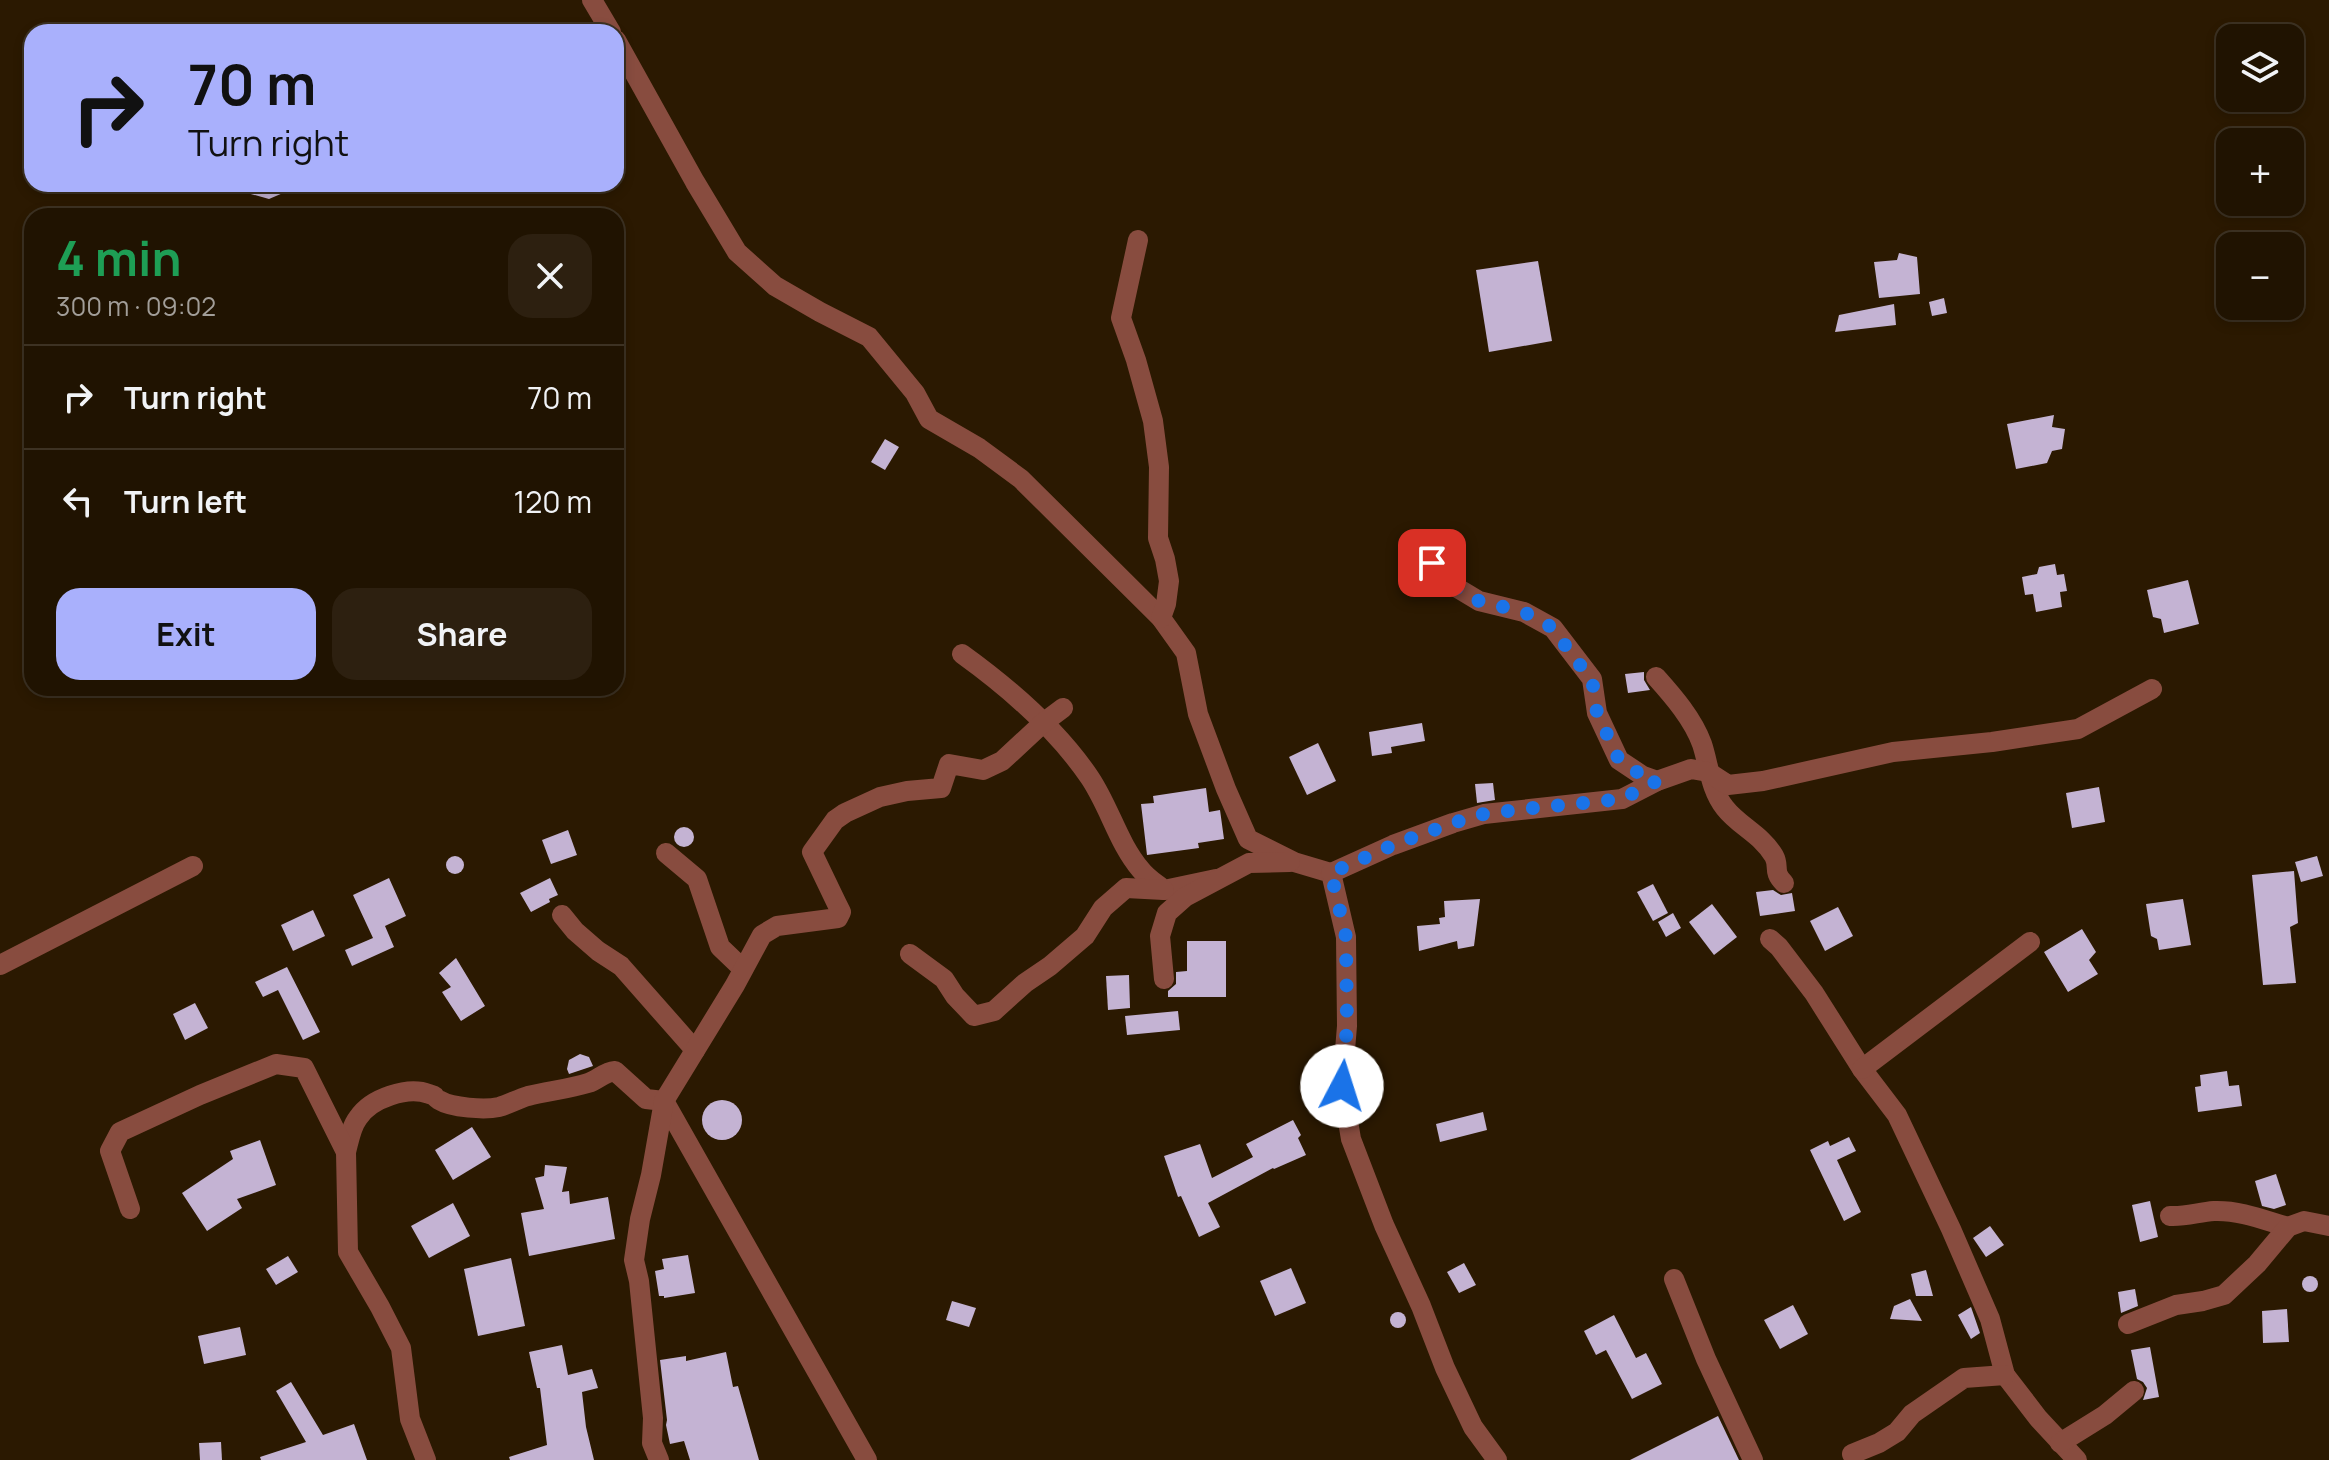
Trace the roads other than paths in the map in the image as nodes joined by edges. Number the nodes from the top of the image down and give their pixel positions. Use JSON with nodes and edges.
{"nodes":[{"id":1,"x":592,"y":0,"type":"edge"},
{"id":2,"x":606,"y":24,"type":"edge"},
{"id":3,"x":624,"y":54,"type":"edge"},
{"id":4,"x":1138,"y":240,"type":"dead end"},
{"id":5,"x":1415,"y":543,"type":"dead end"},
{"id":6,"x":1161,"y":618,"type":"junction"},
{"id":7,"x":962,"y":654,"type":"dead end"},
{"id":8,"x":1656,"y":677,"type":"dead end"},
{"id":9,"x":2152,"y":689,"type":"dead end"},
{"id":10,"x":1063,"y":708,"type":"dead end"},
{"id":11,"x":1043,"y":723,"type":"junction"},
{"id":12,"x":1708,"y":772,"type":"junction"},
{"id":13,"x":1657,"y":781,"type":"junction"},
{"id":14,"x":666,"y":853,"type":"dead end"},
{"id":15,"x":1294,"y":862,"type":"junction"},
{"id":16,"x":193,"y":866,"type":"dead end"},
{"id":17,"x":1331,"y":873,"type":"junction"},
{"id":18,"x":1216,"y":879,"type":"junction"},
{"id":19,"x":1784,"y":883,"type":"dead end"},
{"id":20,"x":1164,"y":890,"type":"junction"},
{"id":21,"x":562,"y":915,"type":"dead end"},
{"id":22,"x":1770,"y":939,"type":"dead end"},
{"id":23,"x":2030,"y":942,"type":"dead end"},
{"id":24,"x":910,"y":954,"type":"dead end"},
{"id":25,"x":0,"y":965,"type":"edge"},
{"id":26,"x":743,"y":969,"type":"junction"},
{"id":27,"x":1164,"y":979,"type":"dead end"},
{"id":28,"x":695,"y":1050,"type":"junction"},
{"id":29,"x":1862,"y":1069,"type":"junction"},
{"id":30,"x":664,"y":1101,"type":"junction"},
{"id":31,"x":346,"y":1152,"type":"junction"},
{"id":32,"x":130,"y":1209,"type":"dead end"},
{"id":33,"x":2170,"y":1216,"type":"dead end"},
{"id":34,"x":2329,"y":1226,"type":"edge"},
{"id":35,"x":2288,"y":1227,"type":"junction"},
{"id":36,"x":1674,"y":1279,"type":"dead end"},
{"id":37,"x":2128,"y":1324,"type":"dead end"},
{"id":38,"x":2005,"y":1375,"type":"junction"},
{"id":39,"x":2134,"y":1391,"type":"dead end"},
{"id":40,"x":2060,"y":1443,"type":"junction"},
{"id":41,"x":1852,"y":1454,"type":"dead end"},
{"id":42,"x":426,"y":1460,"type":"edge"},
{"id":43,"x":659,"y":1460,"type":"edge"},
{"id":44,"x":867,"y":1460,"type":"edge"},
{"id":45,"x":1497,"y":1460,"type":"edge"},
{"id":46,"x":1753,"y":1460,"type":"edge"},
{"id":47,"x":2077,"y":1460,"type":"edge"}],
"edges":[{"from":1,"to":2,"type":"street"},
{"from":3,"to":6,"type":"street"},
{"from":4,"to":6,"type":"street"},
{"from":5,"to":13,"type":"street"},
{"from":6,"to":15,"type":"street"},
{"from":7,"to":11,"type":"street"},
{"from":8,"to":12,"type":"street"},
{"from":9,"to":12,"type":"street"},
{"from":10,"to":11,"type":"street"},
{"from":11,"to":20,"type":"street"},
{"from":11,"to":26,"type":"street"},
{"from":12,"to":13,"type":"street"},
{"from":12,"to":19,"type":"street"},
{"from":13,"to":17,"type":"street"},
{"from":14,"to":26,"type":"street"},
{"from":15,"to":17,"type":"street"},
{"from":15,"to":18,"type":"street"},
{"from":16,"to":25,"type":"street"},
{"from":17,"to":45,"type":"street"},
{"from":18,"to":20,"type":"street"},
{"from":18,"to":27,"type":"street"},
{"from":20,"to":24,"type":"street"},
{"from":21,"to":28,"type":"street"},
{"from":22,"to":29,"type":"street"},
{"from":23,"to":29,"type":"street"},
{"from":26,"to":28,"type":"street"},
{"from":28,"to":30,"type":"street"},
{"from":29,"to":38,"type":"street"},
{"from":30,"to":31,"type":"street"},
{"from":30,"to":43,"type":"street"},
{"from":30,"to":44,"type":"street"},
{"from":31,"to":32,"type":"street"},
{"from":31,"to":42,"type":"street"},
{"from":33,"to":35,"type":"street"},
{"from":34,"to":35,"type":"street"},
{"from":35,"to":37,"type":"street"},
{"from":36,"to":46,"type":"street"},
{"from":38,"to":40,"type":"street"},
{"from":38,"to":41,"type":"street"},
{"from":39,"to":40,"type":"street"},
{"from":40,"to":47,"type":"street"}]}
